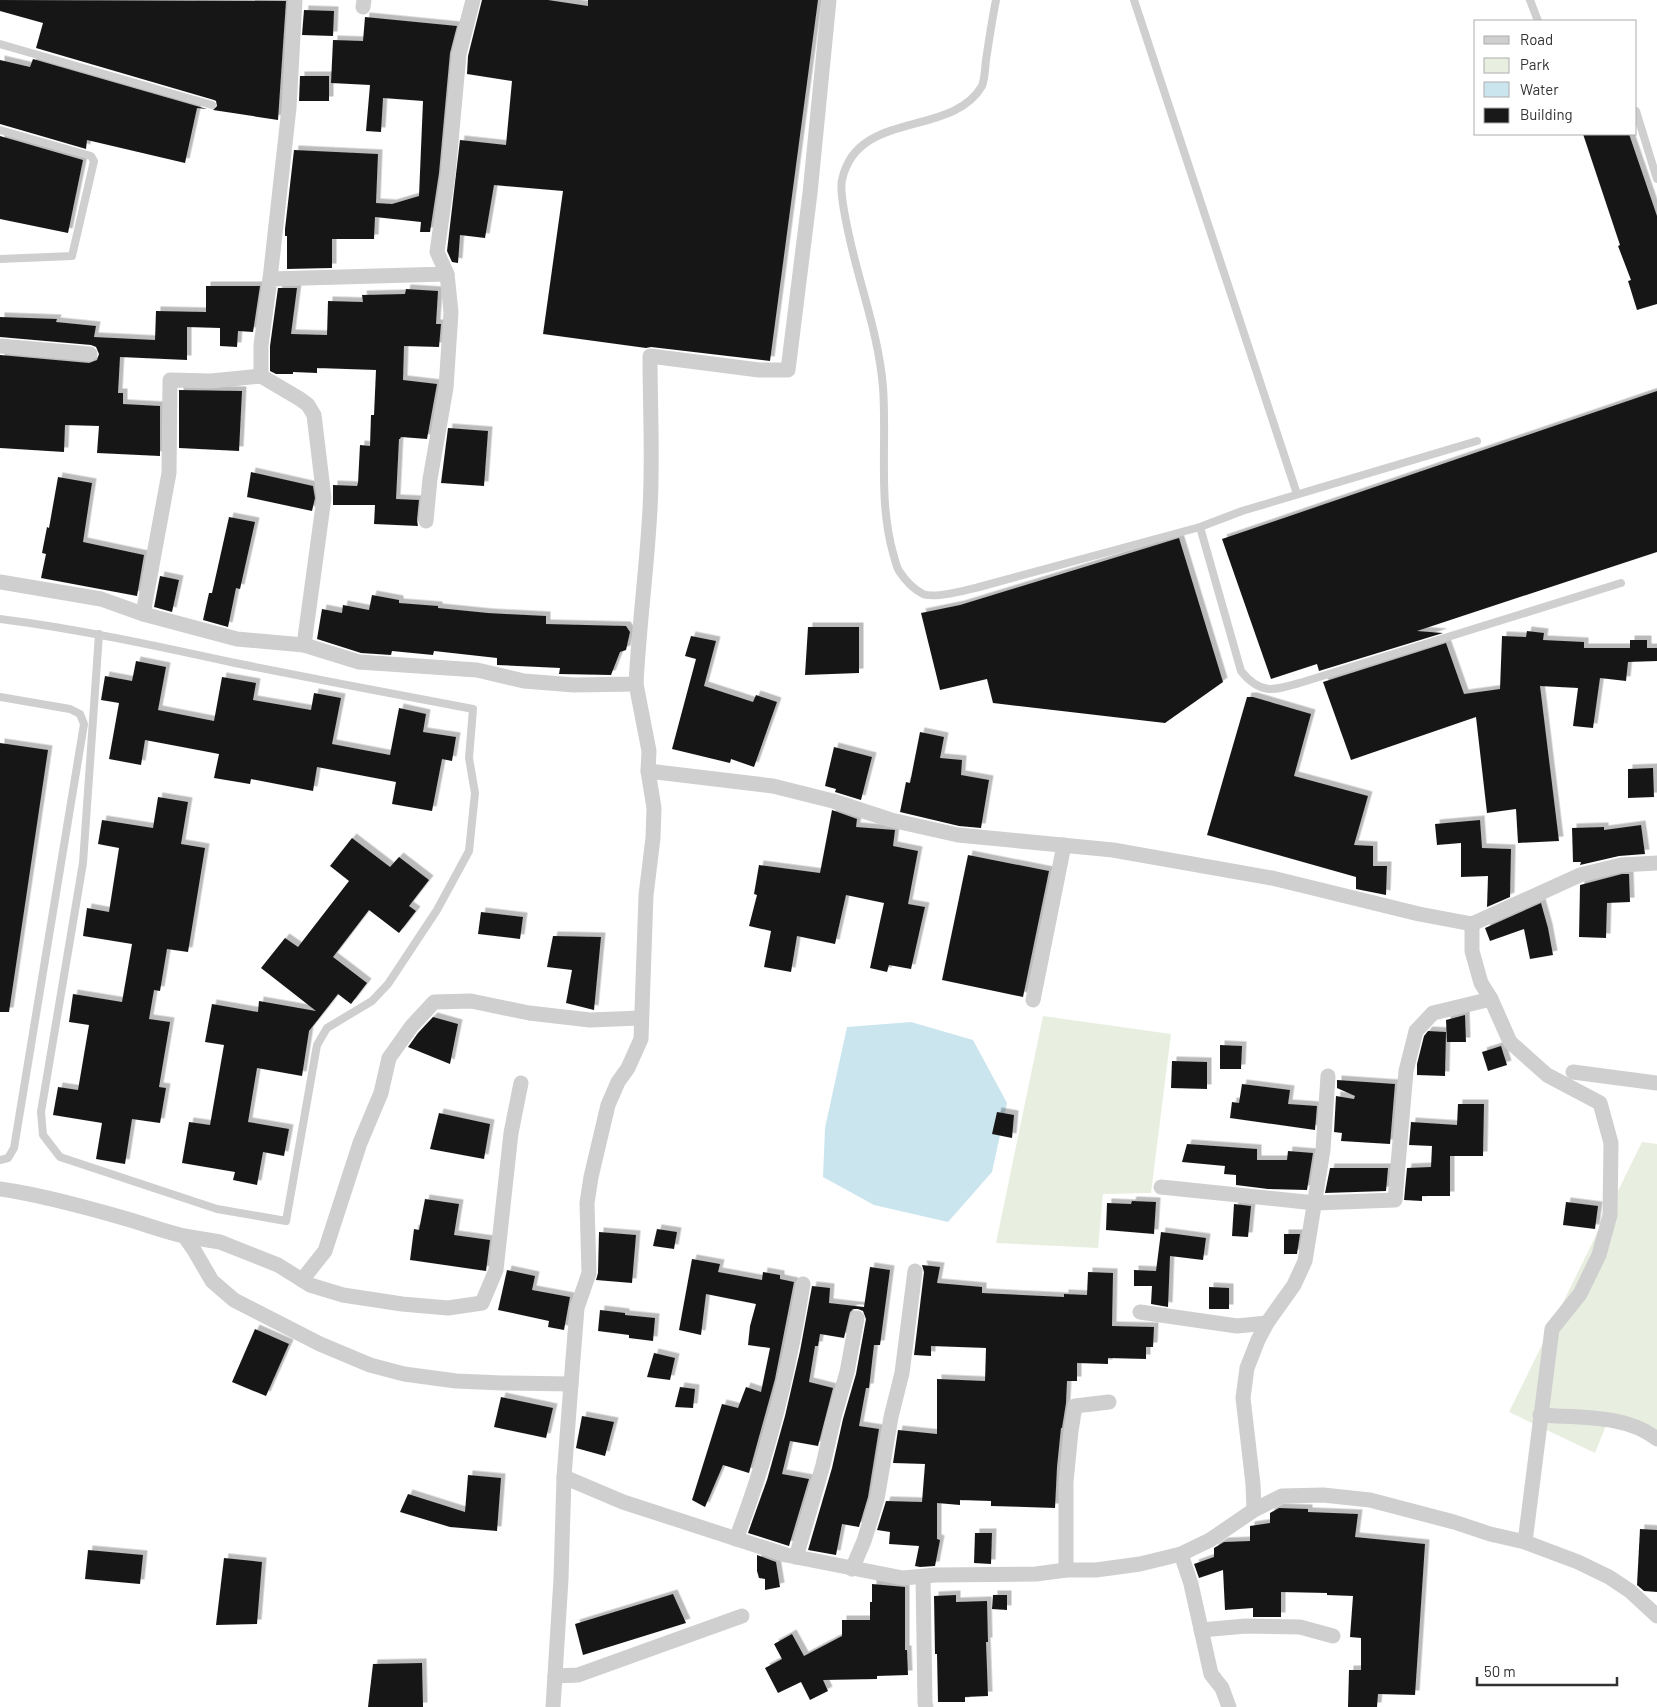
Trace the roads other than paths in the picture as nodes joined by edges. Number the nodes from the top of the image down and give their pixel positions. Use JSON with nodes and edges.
{"nodes":[{"id":1,"x":295,"y":0,"type":"edge"},
{"id":2,"x":473,"y":0,"type":"edge"},
{"id":3,"x":829,"y":0,"type":"edge"},
{"id":4,"x":996,"y":0,"type":"edge"},
{"id":5,"x":1134,"y":0,"type":"edge"},
{"id":6,"x":1530,"y":0,"type":"edge"},
{"id":7,"x":1538,"y":20,"type":"edge"},
{"id":8,"x":0,"y":44,"type":"edge"},
{"id":9,"x":212,"y":105,"type":"dead end"},
{"id":10,"x":1637,"y":114,"type":"edge"},
{"id":11,"x":0,"y":130,"type":"edge"},
{"id":12,"x":1657,"y":179,"type":"edge"},
{"id":13,"x":0,"y":259,"type":"edge"},
{"id":14,"x":447,"y":274,"type":"junction"},
{"id":15,"x":270,"y":279,"type":"junction"},
{"id":16,"x":0,"y":346,"type":"edge"},
{"id":17,"x":90,"y":354,"type":"dead end"},
{"id":18,"x":260,"y":376,"type":"junction"},
{"id":19,"x":1477,"y":441,"type":"dead end"},
{"id":20,"x":1297,"y":494,"type":"junction"},
{"id":21,"x":426,"y":522,"type":"dead end"},
{"id":22,"x":1200,"y":527,"type":"junction"},
{"id":23,"x":0,"y":582,"type":"edge"},
{"id":24,"x":1621,"y":583,"type":"dead end"},
{"id":25,"x":143,"y":614,"type":"junction"},
{"id":26,"x":0,"y":619,"type":"edge"},
{"id":27,"x":99,"y":634,"type":"junction"},
{"id":28,"x":304,"y":646,"type":"junction"},
{"id":29,"x":636,"y":684,"type":"junction"},
{"id":30,"x":0,"y":697,"type":"edge"},
{"id":31,"x":648,"y":771,"type":"junction"},
{"id":32,"x":1064,"y":845,"type":"junction"},
{"id":33,"x":1657,"y":863,"type":"edge"},
{"id":34,"x":1472,"y":924,"type":"junction"},
{"id":35,"x":1491,"y":999,"type":"junction"},
{"id":36,"x":1033,"y":1000,"type":"dead end"},
{"id":37,"x":640,"y":1018,"type":"junction"},
{"id":38,"x":1573,"y":1072,"type":"dead end"},
{"id":39,"x":1328,"y":1076,"type":"dead end"},
{"id":40,"x":521,"y":1083,"type":"dead end"},
{"id":41,"x":1657,"y":1083,"type":"edge"},
{"id":42,"x":0,"y":1160,"type":"edge"},
{"id":43,"x":1161,"y":1187,"type":"dead end"},
{"id":44,"x":0,"y":1189,"type":"edge"},
{"id":45,"x":1315,"y":1203,"type":"junction"},
{"id":46,"x":184,"y":1236,"type":"junction"},
{"id":47,"x":916,"y":1271,"type":"dead end"},
{"id":48,"x":302,"y":1280,"type":"junction"},
{"id":49,"x":803,"y":1284,"type":"dead end"},
{"id":50,"x":1140,"y":1312,"type":"dead end"},
{"id":51,"x":857,"y":1318,"type":"dead end"},
{"id":52,"x":1267,"y":1323,"type":"junction"},
{"id":53,"x":571,"y":1384,"type":"junction"},
{"id":54,"x":1109,"y":1402,"type":"dead end"},
{"id":55,"x":1540,"y":1415,"type":"junction"},
{"id":56,"x":1657,"y":1439,"type":"edge"},
{"id":57,"x":564,"y":1478,"type":"junction"},
{"id":58,"x":1254,"y":1510,"type":"junction"},
{"id":59,"x":736,"y":1539,"type":"junction"},
{"id":60,"x":1525,"y":1542,"type":"junction"},
{"id":61,"x":1181,"y":1554,"type":"junction"},
{"id":62,"x":796,"y":1557,"type":"junction"},
{"id":63,"x":852,"y":1569,"type":"junction"},
{"id":64,"x":1066,"y":1570,"type":"junction"},
{"id":65,"x":923,"y":1577,"type":"junction"},
{"id":66,"x":742,"y":1616,"type":"dead end"},
{"id":67,"x":1657,"y":1616,"type":"edge"},
{"id":68,"x":1201,"y":1630,"type":"junction"},
{"id":69,"x":1333,"y":1636,"type":"dead end"},
{"id":70,"x":555,"y":1676,"type":"junction"},
{"id":71,"x":553,"y":1707,"type":"edge"},
{"id":72,"x":926,"y":1707,"type":"edge"},
{"id":73,"x":1229,"y":1707,"type":"edge"}],
"edges":[{"from":1,"to":15,"type":"street"},
{"from":2,"to":14,"type":"street"},
{"from":3,"to":29,"type":"street"},
{"from":4,"to":22,"type":"lane"},
{"from":5,"to":20,"type":"lane"},
{"from":6,"to":7,"type":"lane"},
{"from":8,"to":9,"type":"lane"},
{"from":10,"to":12,"type":"lane"},
{"from":11,"to":13,"type":"lane"},
{"from":14,"to":15,"type":"street"},
{"from":14,"to":21,"type":"street"},
{"from":15,"to":18,"type":"street"},
{"from":16,"to":17,"type":"street"},
{"from":18,"to":25,"type":"street"},
{"from":18,"to":28,"type":"street"},
{"from":19,"to":20,"type":"lane"},
{"from":20,"to":22,"type":"lane"},
{"from":22,"to":24,"type":"lane"},
{"from":23,"to":25,"type":"street"},
{"from":25,"to":28,"type":"street"},
{"from":26,"to":27,"type":"lane"},
{"from":27,"to":27,"type":"lane"},
{"from":28,"to":29,"type":"street"},
{"from":29,"to":31,"type":"street"},
{"from":30,"to":42,"type":"lane"},
{"from":31,"to":32,"type":"street"},
{"from":31,"to":37,"type":"street"},
{"from":32,"to":34,"type":"street"},
{"from":32,"to":36,"type":"street"},
{"from":33,"to":34,"type":"street"},
{"from":34,"to":35,"type":"street"},
{"from":35,"to":45,"type":"street"},
{"from":35,"to":55,"type":"street"},
{"from":37,"to":48,"type":"street"},
{"from":37,"to":53,"type":"street"},
{"from":38,"to":41,"type":"street"},
{"from":39,"to":45,"type":"street"},
{"from":40,"to":48,"type":"street"},
{"from":43,"to":45,"type":"street"},
{"from":44,"to":46,"type":"street"},
{"from":45,"to":52,"type":"street"},
{"from":46,"to":48,"type":"street"},
{"from":46,"to":53,"type":"street"},
{"from":47,"to":63,"type":"street"},
{"from":49,"to":59,"type":"street"},
{"from":50,"to":52,"type":"street"},
{"from":51,"to":62,"type":"street"},
{"from":52,"to":58,"type":"street"},
{"from":53,"to":57,"type":"street"},
{"from":54,"to":64,"type":"street"},
{"from":55,"to":56,"type":"street"},
{"from":55,"to":60,"type":"street"},
{"from":57,"to":59,"type":"street"},
{"from":57,"to":70,"type":"street"},
{"from":58,"to":60,"type":"street"},
{"from":58,"to":61,"type":"street"},
{"from":59,"to":62,"type":"street"},
{"from":60,"to":67,"type":"street"},
{"from":61,"to":64,"type":"street"},
{"from":61,"to":68,"type":"street"},
{"from":62,"to":63,"type":"street"},
{"from":63,"to":65,"type":"street"},
{"from":64,"to":65,"type":"street"},
{"from":65,"to":72,"type":"street"},
{"from":66,"to":70,"type":"street"},
{"from":68,"to":69,"type":"street"},
{"from":68,"to":73,"type":"street"},
{"from":70,"to":71,"type":"street"}]}
